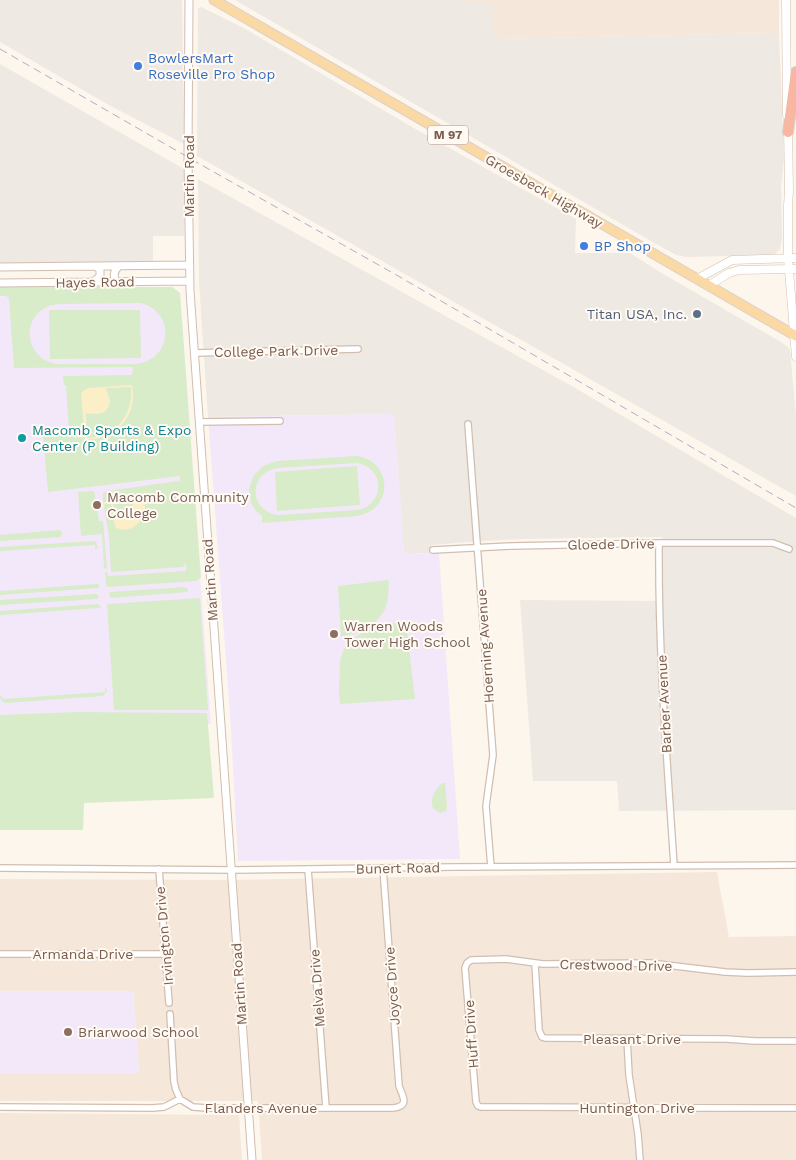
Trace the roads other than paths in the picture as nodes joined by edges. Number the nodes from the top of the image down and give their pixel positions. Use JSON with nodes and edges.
{"nodes":[{"id":1,"x":189,"y":0,"type":"edge"},
{"id":2,"x":214,"y":0,"type":"edge"},
{"id":3,"x":786,"y":0,"type":"edge"},
{"id":4,"x":796,"y":72,"type":"edge"},
{"id":5,"x":788,"y":132,"type":"junction"},
{"id":6,"x":792,"y":258,"type":"edge"},
{"id":7,"x":189,"y":265,"type":"junction"},
{"id":8,"x":119,"y":266,"type":"junction"},
{"id":9,"x":97,"y":267,"type":"junction"},
{"id":10,"x":0,"y":268,"type":"edge"},
{"id":11,"x":792,"y":269,"type":"edge"},
{"id":12,"x":696,"y":279,"type":"junction"},
{"id":13,"x":190,"y":281,"type":"junction"},
{"id":14,"x":796,"y":281,"type":"edge"},
{"id":15,"x":89,"y":282,"type":"junction"},
{"id":16,"x":116,"y":282,"type":"junction"},
{"id":17,"x":0,"y":283,"type":"edge"},
{"id":18,"x":708,"y":286,"type":"junction"},
{"id":19,"x":790,"y":288,"type":"junction"},
{"id":20,"x":795,"y":336,"type":"edge"},
{"id":21,"x":358,"y":348,"type":"dead end"},
{"id":22,"x":194,"y":353,"type":"junction"},
{"id":23,"x":796,"y":357,"type":"edge"},
{"id":24,"x":280,"y":421,"type":"dead end"},
{"id":25,"x":199,"y":422,"type":"junction"},
{"id":26,"x":468,"y":424,"type":"dead end"},
{"id":27,"x":659,"y":543,"type":"junction"},
{"id":28,"x":477,"y":547,"type":"junction"},
{"id":29,"x":789,"y":549,"type":"dead end"},
{"id":30,"x":432,"y":550,"type":"dead end"},
{"id":31,"x":796,"y":865,"type":"edge"},
{"id":32,"x":674,"y":866,"type":"junction"},
{"id":33,"x":491,"y":867,"type":"junction"},
{"id":34,"x":0,"y":868,"type":"edge"},
{"id":35,"x":383,"y":868,"type":"junction"},
{"id":36,"x":159,"y":869,"type":"junction"},
{"id":37,"x":308,"y":869,"type":"junction"},
{"id":38,"x":232,"y":870,"type":"junction"},
{"id":39,"x":0,"y":954,"type":"edge"},
{"id":40,"x":165,"y":954,"type":"junction"},
{"id":41,"x":467,"y":963,"type":"joint"},
{"id":42,"x":535,"y":964,"type":"junction"},
{"id":43,"x":796,"y":972,"type":"edge"},
{"id":44,"x":169,"y":1003,"type":"dead end"},
{"id":45,"x":170,"y":1014,"type":"dead end"},
{"id":46,"x":627,"y":1039,"type":"junction"},
{"id":47,"x":796,"y":1041,"type":"edge"},
{"id":48,"x":180,"y":1099,"type":"junction"},
{"id":49,"x":404,"y":1103,"type":"joint"},
{"id":50,"x":478,"y":1106,"type":"joint"},
{"id":51,"x":0,"y":1108,"type":"edge"},
{"id":52,"x":249,"y":1108,"type":"junction"},
{"id":53,"x":326,"y":1108,"type":"junction"},
{"id":54,"x":633,"y":1108,"type":"junction"},
{"id":55,"x":796,"y":1108,"type":"edge"},
{"id":56,"x":252,"y":1160,"type":"edge"},
{"id":57,"x":640,"y":1160,"type":"edge"}],
"edges":[{"from":1,"to":7,"type":"street","name":"Martin Road"},
{"from":2,"to":12,"type":"main road","name":"Groesbeck Highway","number":"M 97"},
{"from":3,"to":5,"type":"main road"},
{"from":4,"to":5,"type":"highway"},
{"from":5,"to":6,"type":"main road"},
{"from":6,"to":11,"type":"main road"},
{"from":6,"to":12,"type":"main road"},
{"from":7,"to":8,"type":"street","name":"Hayes Road"},
{"from":7,"to":13,"type":"street","name":"Martin Road"},
{"from":8,"to":9,"type":"street","name":"Hayes Road"},
{"from":8,"to":16,"type":"street"},
{"from":9,"to":10,"type":"street","name":"Hayes Road"},
{"from":9,"to":15,"type":"street"},
{"from":11,"to":18,"type":"main road"},
{"from":11,"to":19,"type":"main road"},
{"from":12,"to":18,"type":"main road","name":"Groesbeck Highway","number":"M 97"},
{"from":13,"to":16,"type":"street","name":"Hayes Road"},
{"from":13,"to":22,"type":"street","name":"Martin Road"},
{"from":14,"to":19,"type":"main road"},
{"from":15,"to":16,"type":"street","name":"Hayes Road"},
{"from":15,"to":17,"type":"street","name":"Hayes Road"},
{"from":18,"to":20,"type":"main road","name":"Groesbeck Highway","number":"M 97"},
{"from":19,"to":20,"type":"main road"},
{"from":20,"to":23,"type":"main road"},
{"from":21,"to":22,"type":"street","name":"College Park Drive"},
{"from":22,"to":25,"type":"street","name":"Martin Road"},
{"from":24,"to":25,"type":"street"},
{"from":25,"to":38,"type":"street","name":"Martin Road"},
{"from":26,"to":28,"type":"street","name":"Hoerning Avenue"},
{"from":27,"to":28,"type":"street","name":"Gloede Drive"},
{"from":27,"to":29,"type":"street","name":"Gloede Drive"},
{"from":27,"to":32,"type":"street","name":"Barber Avenue"},
{"from":28,"to":30,"type":"street","name":"Gloede Drive"},
{"from":28,"to":33,"type":"street","name":"Hoerning Avenue"},
{"from":31,"to":32,"type":"street","name":"Bunert Road"},
{"from":32,"to":33,"type":"street","name":"Bunert Road"},
{"from":33,"to":35,"type":"street","name":"Bunert Road"},
{"from":34,"to":36,"type":"street","name":"Bunert Road"},
{"from":35,"to":37,"type":"street","name":"Bunert Road"},
{"from":35,"to":49,"type":"street","name":"Joyce Drive"},
{"from":36,"to":38,"type":"street","name":"Bunert Road"},
{"from":36,"to":40,"type":"street","name":"Irvington Drive"},
{"from":37,"to":38,"type":"street","name":"Bunert Road"},
{"from":37,"to":53,"type":"street","name":"Melva Drive"},
{"from":38,"to":52,"type":"street","name":"Martin Road"},
{"from":39,"to":40,"type":"street","name":"Armanda Drive"},
{"from":40,"to":44,"type":"street","name":"Irvington Drive"},
{"from":41,"to":42,"type":"street","name":"Crestwood Drive"},
{"from":41,"to":50,"type":"street","name":"Huff Drive"},
{"from":42,"to":43,"type":"street","name":"Crestwood Drive"},
{"from":42,"to":46,"type":"street","name":"Pleasant Drive"},
{"from":45,"to":48,"type":"street"},
{"from":46,"to":47,"type":"street","name":"Pleasant Drive"},
{"from":46,"to":54,"type":"street"},
{"from":48,"to":51,"type":"street"},
{"from":48,"to":52,"type":"street","name":"Flanders Avenue"},
{"from":49,"to":53,"type":"street","name":"Flanders Avenue"},
{"from":50,"to":54,"type":"street","name":"Huntington Drive"},
{"from":52,"to":53,"type":"street","name":"Flanders Avenue"},
{"from":52,"to":56,"type":"street","name":"Martin Road"},
{"from":54,"to":55,"type":"street","name":"Huntington Drive"},
{"from":54,"to":57,"type":"street"}]}
